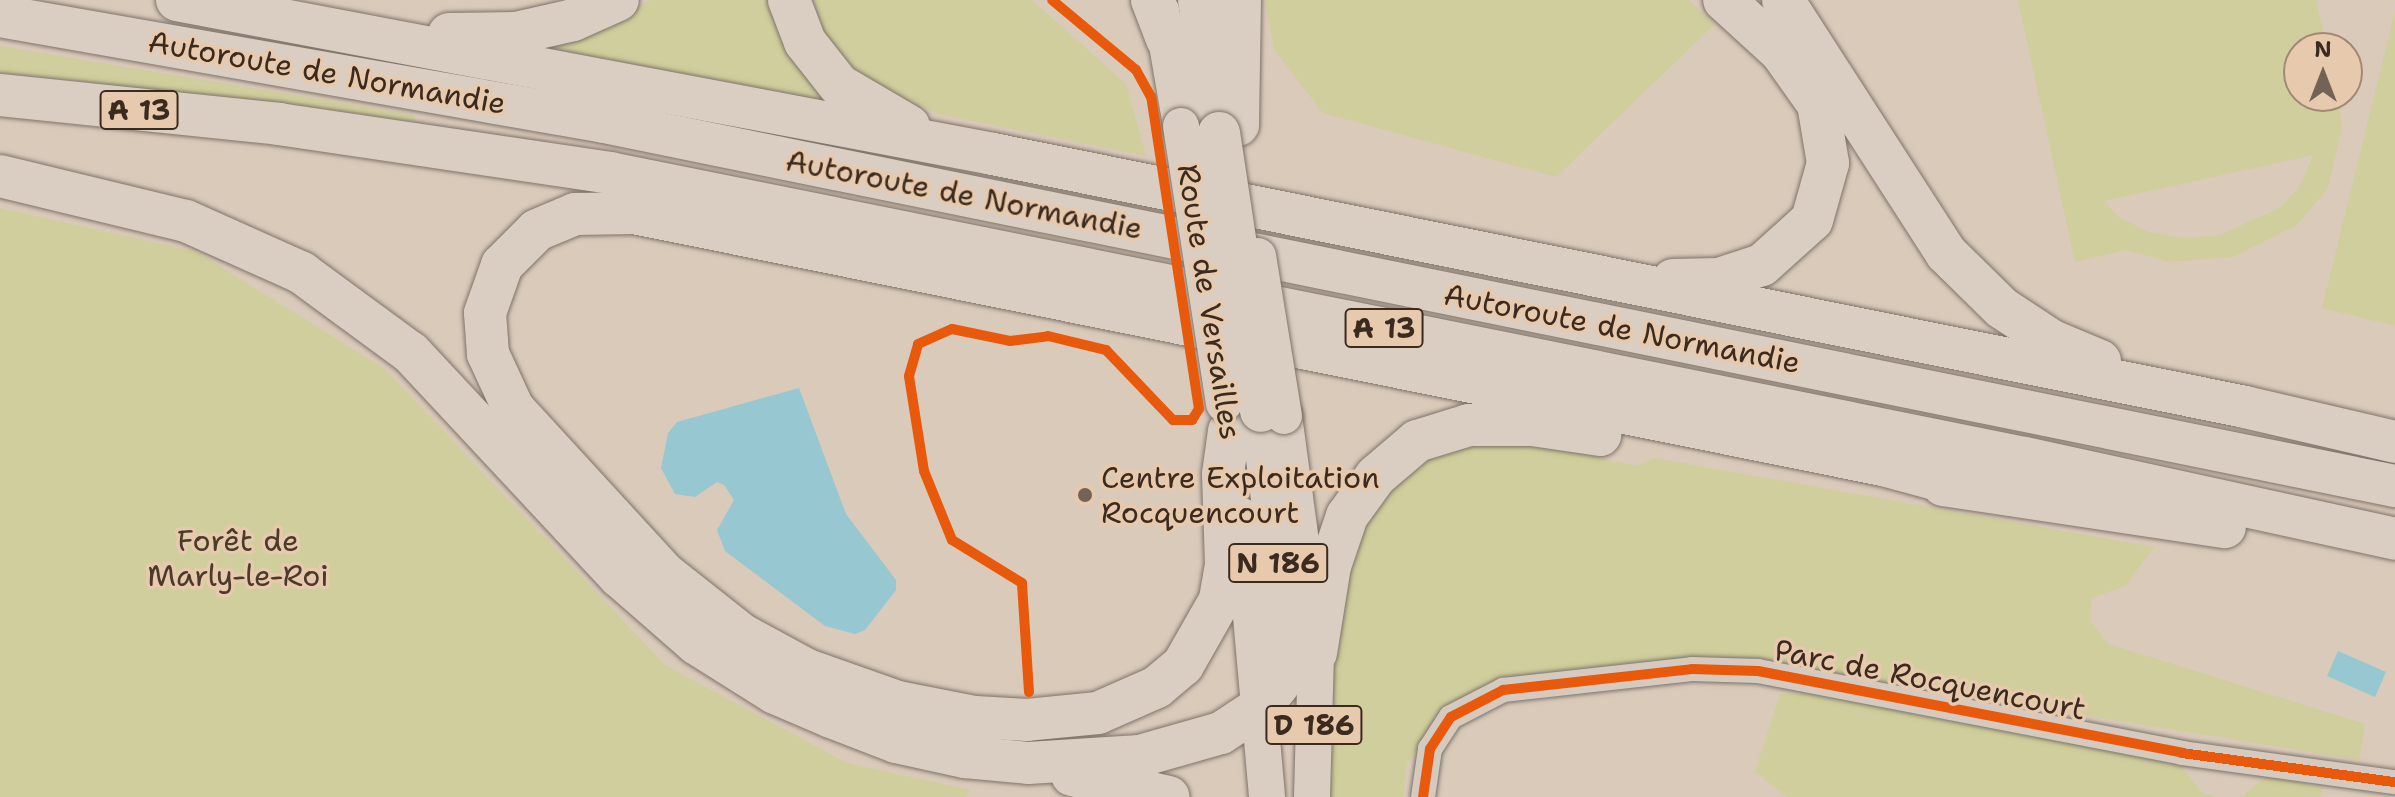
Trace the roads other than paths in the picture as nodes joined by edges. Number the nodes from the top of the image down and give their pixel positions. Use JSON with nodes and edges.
{"nodes":[{"id":1,"x":177,"y":0,"type":"edge"},
{"id":2,"x":618,"y":0,"type":"edge"},
{"id":3,"x":789,"y":0,"type":"edge"},
{"id":4,"x":1152,"y":0,"type":"edge"},
{"id":5,"x":1199,"y":0,"type":"edge"},
{"id":6,"x":1217,"y":0,"type":"edge"},
{"id":7,"x":1240,"y":0,"type":"edge"},
{"id":8,"x":1724,"y":0,"type":"edge"},
{"id":9,"x":1783,"y":0,"type":"edge"},
{"id":10,"x":263,"y":14,"type":"junction"},
{"id":11,"x":0,"y":16,"type":"edge"},
{"id":12,"x":1163,"y":19,"type":"edge"},
{"id":13,"x":0,"y":95,"type":"edge"},
{"id":14,"x":1219,"y":130,"type":"junction"},
{"id":15,"x":993,"y":154,"type":"junction"},
{"id":16,"x":0,"y":176,"type":"edge"},
{"id":17,"x":1580,"y":275,"type":"junction"},
{"id":18,"x":2245,"y":407,"type":"junction"},
{"id":19,"x":1250,"y":416,"type":"junction"},
{"id":20,"x":2395,"y":442,"type":"edge"},
{"id":21,"x":2395,"y":486,"type":"edge"},
{"id":22,"x":1968,"y":488,"type":"junction"},
{"id":23,"x":2353,"y":529,"type":"junction"},
{"id":24,"x":2395,"y":539,"type":"edge"},
{"id":25,"x":1316,"y":653,"type":"junction"},
{"id":26,"x":1259,"y":708,"type":"junction"},
{"id":27,"x":1028,"y":763,"type":"junction"},
{"id":28,"x":2395,"y":782,"type":"edge"},
{"id":29,"x":1169,"y":797,"type":"edge"},
{"id":30,"x":1267,"y":797,"type":"edge"},
{"id":31,"x":1312,"y":797,"type":"edge"},
{"id":32,"x":1423,"y":797,"type":"edge"}],
"edges":[{"from":1,"to":10,"type":"highway"},
{"from":2,"to":10,"type":"highway"},
{"from":3,"to":15,"type":"highway"},
{"from":4,"to":12,"type":"highway"},
{"from":5,"to":14,"type":"highway","number":"N 186"},
{"from":6,"to":14,"type":"main road","number":"N 186"},
{"from":7,"to":14,"type":"highway"},
{"from":8,"to":17,"type":"highway"},
{"from":9,"to":18,"type":"highway"},
{"from":10,"to":15,"type":"highway"},
{"from":11,"to":21,"type":"highway","name":"Autoroute de Normandie","number":"A 13"},
{"from":12,"to":14,"type":"main road","name":"Route de Versailles","number":"N 186"},
{"from":13,"to":23,"type":"highway","name":"Autoroute de Normandie","number":"A 13"},
{"from":14,"to":19,"type":"highway","number":"N 186","bridge":true},
{"from":15,"to":17,"type":"highway"},
{"from":16,"to":27,"type":"highway"},
{"from":17,"to":18,"type":"highway"},
{"from":18,"to":20,"type":"highway"},
{"from":19,"to":22,"type":"highway"},
{"from":19,"to":25,"type":"main road","name":"Route de Versailles","number":"N 186"},
{"from":19,"to":26,"type":"highway","number":"N 186"},
{"from":22,"to":23,"type":"highway"},
{"from":22,"to":25,"type":"highway"},
{"from":23,"to":24,"type":"highway","name":"Autoroute de Normandie","number":"A 13"},
{"from":25,"to":31,"type":"main road","number":"D 186"},
{"from":26,"to":27,"type":"highway"},
{"from":26,"to":30,"type":"main road"},
{"from":27,"to":29,"type":"highway"},
{"from":28,"to":32,"type":"street","name":"Parc de Rocquencourt"}]}
